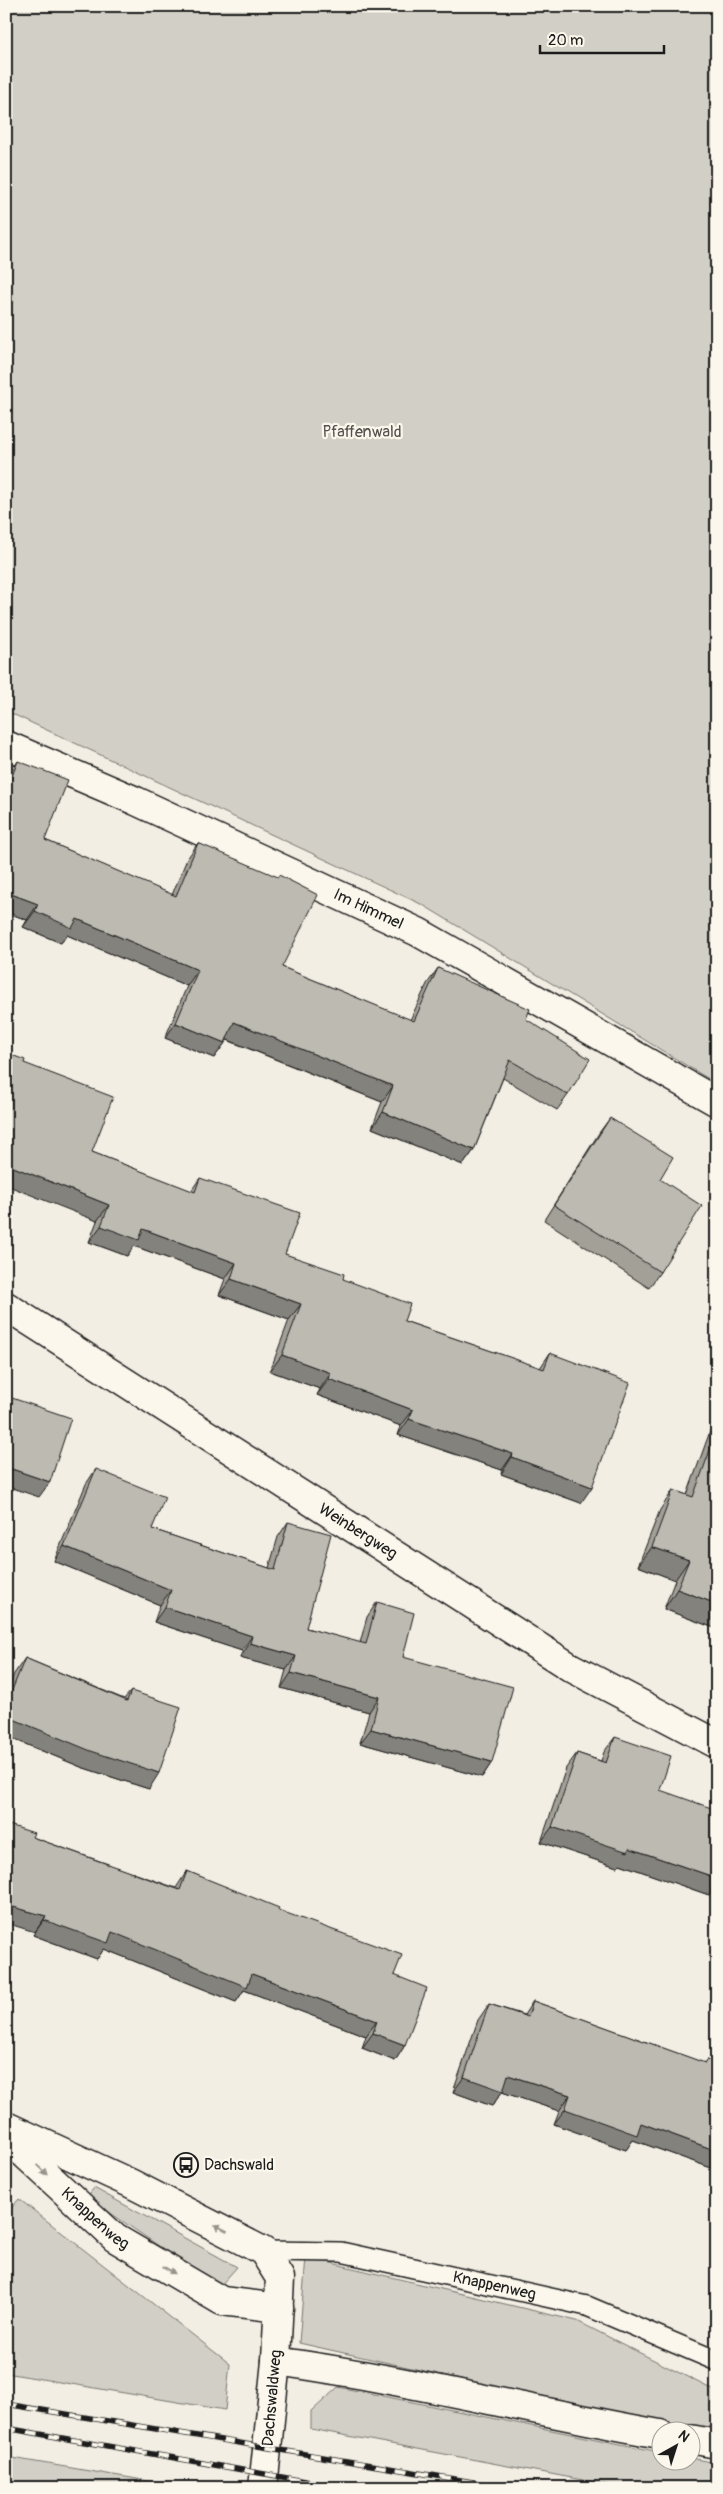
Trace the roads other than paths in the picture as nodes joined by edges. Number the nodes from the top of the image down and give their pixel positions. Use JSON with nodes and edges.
{"nodes":[{"id":1,"x":6,"y":745,"type":"edge"},
{"id":2,"x":717,"y":1102,"type":"edge"},
{"id":3,"x":6,"y":1306,"type":"edge"},
{"id":4,"x":717,"y":1744,"type":"edge"},
{"id":5,"x":6,"y":2126,"type":"edge"},
{"id":6,"x":6,"y":2137,"type":"edge"},
{"id":7,"x":263,"y":2251,"type":"junction"},
{"id":8,"x":279,"y":2308,"type":"junction"},
{"id":9,"x":276,"y":2361,"type":"junction"},
{"id":10,"x":717,"y":2361,"type":"edge"},
{"id":11,"x":650,"y":2432,"type":"edge"},
{"id":12,"x":700,"y":2441,"type":"edge"},
{"id":13,"x":717,"y":2444,"type":"edge"},
{"id":14,"x":263,"y":2488,"type":"edge"}],
"edges":[{"from":1,"to":2,"type":"street","name":"Im Himmel"},
{"from":3,"to":4,"type":"street","name":"Weinbergweg"},
{"from":7,"to":5,"type":"street","name":"Knappenweg","one_way":true},
{"from":6,"to":8,"type":"street","name":"Knappenweg","one_way":true},
{"from":7,"to":8,"type":"street"},
{"from":7,"to":10,"type":"lane","name":"Knappenweg"},
{"from":8,"to":9,"type":"street","name":"Dachswaldweg"},
{"from":9,"to":11,"type":"street"},
{"from":9,"to":14,"type":"street","name":"Dachswaldweg"},
{"from":12,"to":13,"type":"street"}]}
